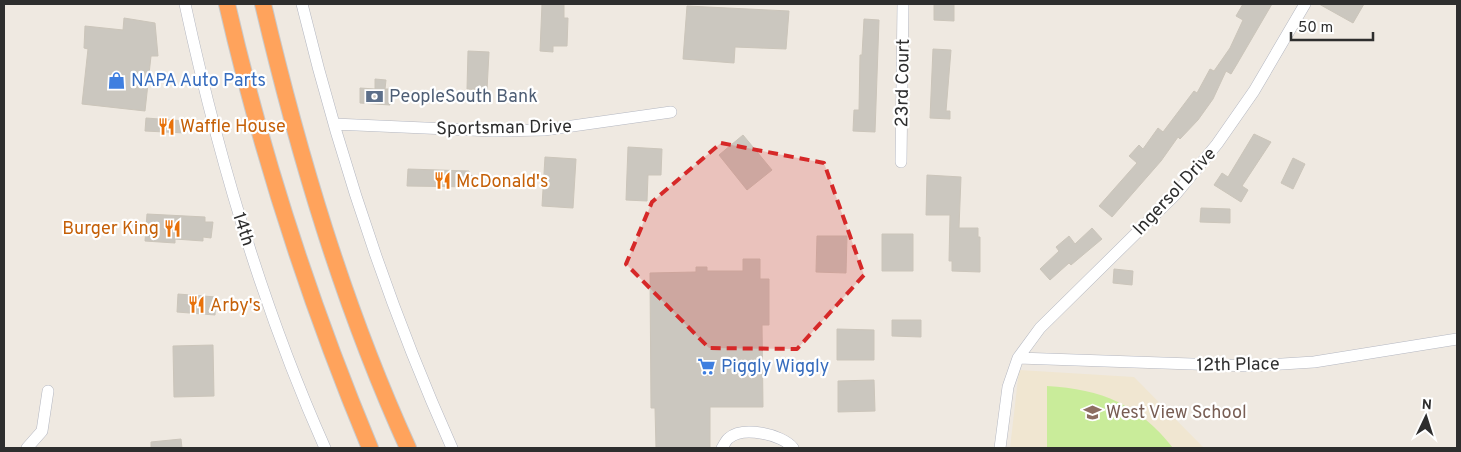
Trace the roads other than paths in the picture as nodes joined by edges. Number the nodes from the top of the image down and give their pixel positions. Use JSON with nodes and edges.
{"nodes":[{"id":1,"x":185,"y":4,"type":"edge"},
{"id":2,"x":227,"y":4,"type":"edge"},
{"id":3,"x":263,"y":4,"type":"edge"},
{"id":4,"x":302,"y":4,"type":"edge"},
{"id":5,"x":904,"y":4,"type":"edge"},
{"id":6,"x":1305,"y":4,"type":"edge"},
{"id":7,"x":672,"y":112,"type":"dead end"},
{"id":8,"x":334,"y":124,"type":"junction"},
{"id":9,"x":901,"y":162,"type":"dead end"},
{"id":10,"x":1457,"y":339,"type":"edge"},
{"id":11,"x":1018,"y":358,"type":"junction"},
{"id":12,"x":48,"y":391,"type":"dead end"},
{"id":13,"x":26,"y":448,"type":"edge"},
{"id":14,"x":325,"y":448,"type":"edge"},
{"id":15,"x":370,"y":448,"type":"edge"},
{"id":16,"x":408,"y":448,"type":"edge"},
{"id":17,"x":452,"y":448,"type":"edge"},
{"id":18,"x":722,"y":448,"type":"edge"},
{"id":19,"x":793,"y":448,"type":"edge"},
{"id":20,"x":1000,"y":448,"type":"edge"}],
"edges":[{"from":1,"to":14,"type":"street","name":"14th"},
{"from":2,"to":15,"type":"highway"},
{"from":3,"to":16,"type":"highway"},
{"from":4,"to":8,"type":"street"},
{"from":5,"to":9,"type":"street","name":"23rd Court"},
{"from":6,"to":11,"type":"street","name":"Ingersol Drive"},
{"from":7,"to":8,"type":"street","name":"Sportsman Drive"},
{"from":8,"to":17,"type":"street"},
{"from":10,"to":11,"type":"street","name":"12th Place"},
{"from":11,"to":20,"type":"street","name":"Ingersol Drive"},
{"from":12,"to":13,"type":"street"},
{"from":18,"to":19,"type":"street"}]}
